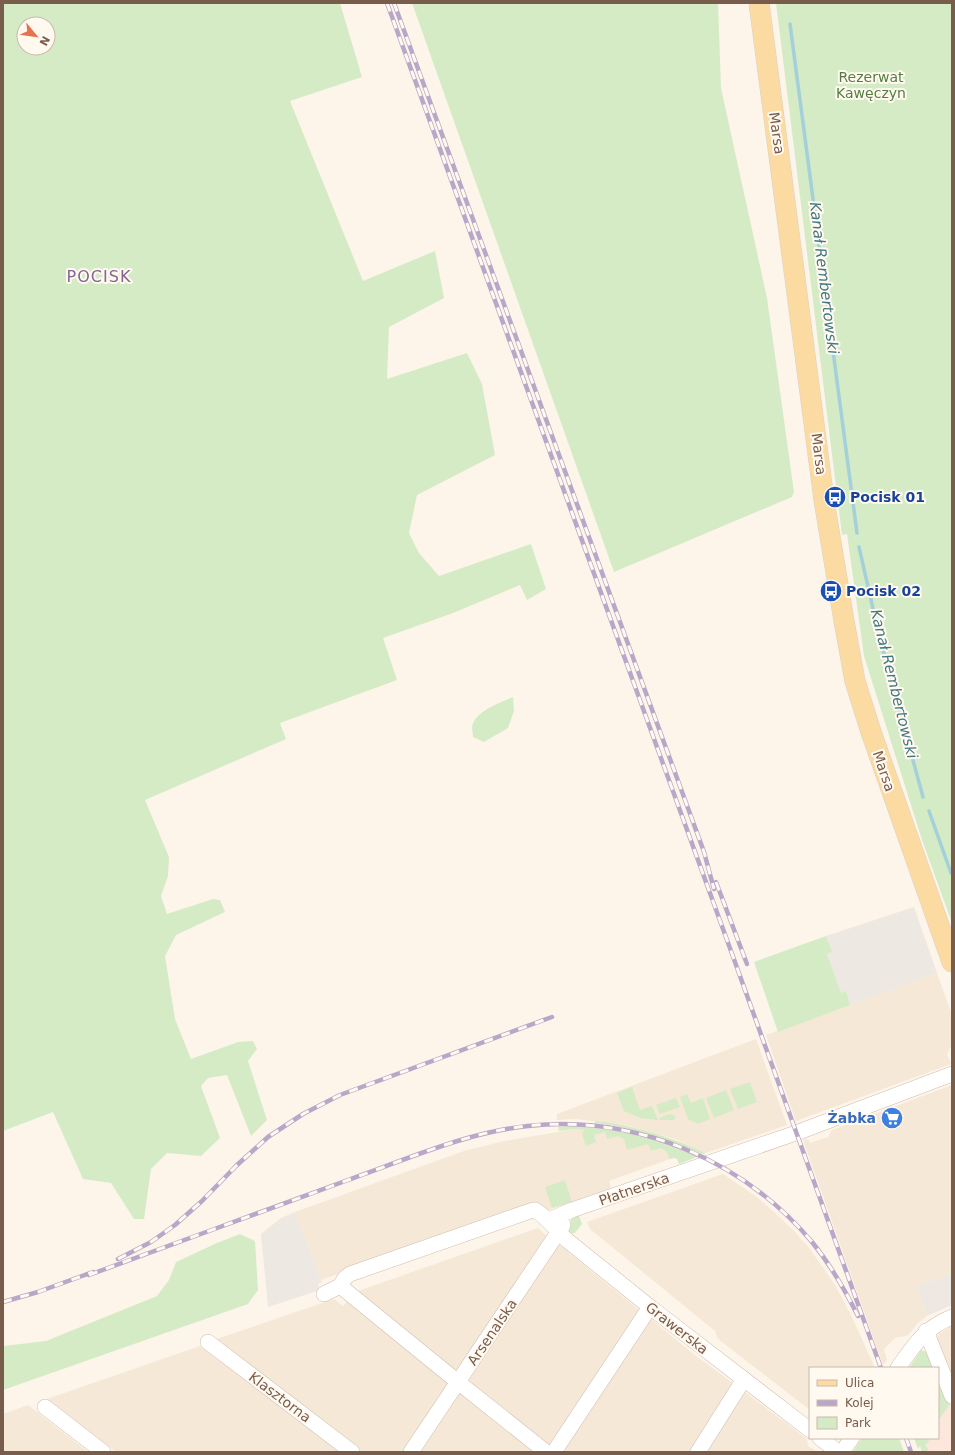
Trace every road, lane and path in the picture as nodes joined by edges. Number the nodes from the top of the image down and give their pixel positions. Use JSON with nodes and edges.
{"nodes":[{"id":1,"x":760,"y":3,"type":"edge"},
{"id":2,"x":952,"y":962,"type":"edge"},
{"id":3,"x":952,"y":1074,"type":"edge"},
{"id":4,"x":572,"y":1210,"type":"junction"},
{"id":5,"x":549,"y":1220,"type":"junction"},
{"id":6,"x":559,"y":1233,"type":"junction"},
{"id":7,"x":340,"y":1286,"type":"junction"},
{"id":8,"x":324,"y":1294,"type":"dead end"},
{"id":9,"x":650,"y":1307,"type":"junction"},
{"id":10,"x":952,"y":1317,"type":"edge"},
{"id":11,"x":926,"y":1331,"type":"junction"},
{"id":12,"x":208,"y":1342,"type":"dead end"},
{"id":13,"x":899,"y":1367,"type":"edge"},
{"id":14,"x":744,"y":1379,"type":"junction"},
{"id":15,"x":458,"y":1382,"type":"junction"},
{"id":16,"x":952,"y":1396,"type":"edge"},
{"id":17,"x":45,"y":1407,"type":"dead end"},
{"id":18,"x":809,"y":1429,"type":"edge"},
{"id":19,"x":821,"y":1439,"type":"edge"},
{"id":20,"x":851,"y":1439,"type":"edge"},
{"id":21,"x":103,"y":1452,"type":"edge"},
{"id":22,"x":352,"y":1452,"type":"edge"},
{"id":23,"x":411,"y":1452,"type":"edge"},
{"id":24,"x":546,"y":1452,"type":"edge"},
{"id":25,"x":554,"y":1452,"type":"edge"},
{"id":26,"x":698,"y":1452,"type":"edge"},
{"id":27,"x":838,"y":1452,"type":"edge"},
{"id":28,"x":842,"y":1452,"type":"edge"}],
"edges":[{"from":1,"to":2,"type":"main road","name":"Marsa"},
{"from":3,"to":4,"type":"street","name":"Płatnerska"},
{"from":4,"to":5,"type":"street","name":"Płatnerska"},
{"from":4,"to":6,"type":"street","name":"Arsenalska"},
{"from":5,"to":6,"type":"street","name":"Grawerska"},
{"from":5,"to":7,"type":"street"},
{"from":6,"to":9,"type":"street","name":"Grawerska"},
{"from":6,"to":15,"type":"street","name":"Arsenalska"},
{"from":7,"to":8,"type":"street"},
{"from":7,"to":15,"type":"street"},
{"from":9,"to":14,"type":"street","name":"Grawerska"},
{"from":9,"to":25,"type":"street"},
{"from":10,"to":11,"type":"street"},
{"from":11,"to":13,"type":"street"},
{"from":11,"to":16,"type":"street"},
{"from":12,"to":22,"type":"street","name":"Klasztorna"},
{"from":14,"to":18,"type":"street","name":"Grawerska"},
{"from":14,"to":26,"type":"street"},
{"from":15,"to":23,"type":"street","name":"Arsenalska"},
{"from":15,"to":24,"type":"street"},
{"from":17,"to":21,"type":"street"},
{"from":19,"to":27,"type":"street"},
{"from":20,"to":28,"type":"street"}]}
